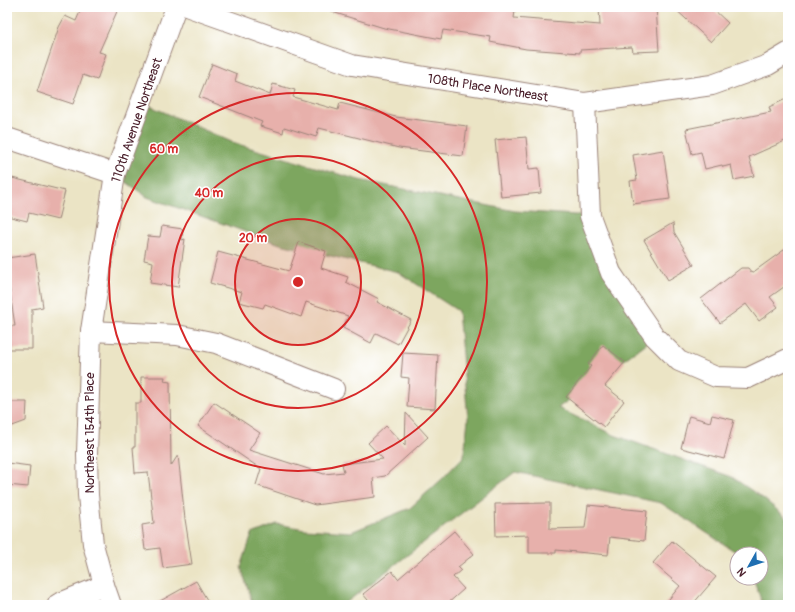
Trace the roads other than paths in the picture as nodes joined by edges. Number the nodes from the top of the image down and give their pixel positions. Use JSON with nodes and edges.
{"nodes":[{"id":1,"x":176,"y":7,"type":"edge"},
{"id":2,"x":189,"y":7,"type":"edge"},
{"id":3,"x":788,"y":53,"type":"edge"},
{"id":4,"x":585,"y":103,"type":"junction"},
{"id":5,"x":7,"y":138,"type":"edge"},
{"id":6,"x":115,"y":174,"type":"junction"},
{"id":7,"x":90,"y":331,"type":"junction"},
{"id":8,"x":788,"y":359,"type":"edge"},
{"id":9,"x":334,"y":389,"type":"dead end"},
{"id":10,"x":104,"y":585,"type":"junction"},
{"id":11,"x":58,"y":604,"type":"dead end"},
{"id":12,"x":111,"y":605,"type":"edge"}],
"edges":[{"from":1,"to":6,"type":"street","name":"110th Avenue Northeast"},
{"from":2,"to":4,"type":"street","name":"108th Place Northeast"},
{"from":3,"to":4,"type":"street","name":"108th Place Northeast"},
{"from":4,"to":8,"type":"street"},
{"from":5,"to":6,"type":"street"},
{"from":6,"to":7,"type":"street","name":"110th Avenue Northeast"},
{"from":7,"to":9,"type":"street"},
{"from":7,"to":10,"type":"street","name":"Northeast 154th Place"},
{"from":10,"to":11,"type":"street"},
{"from":10,"to":12,"type":"street","name":"Northeast 154th Place"}]}
